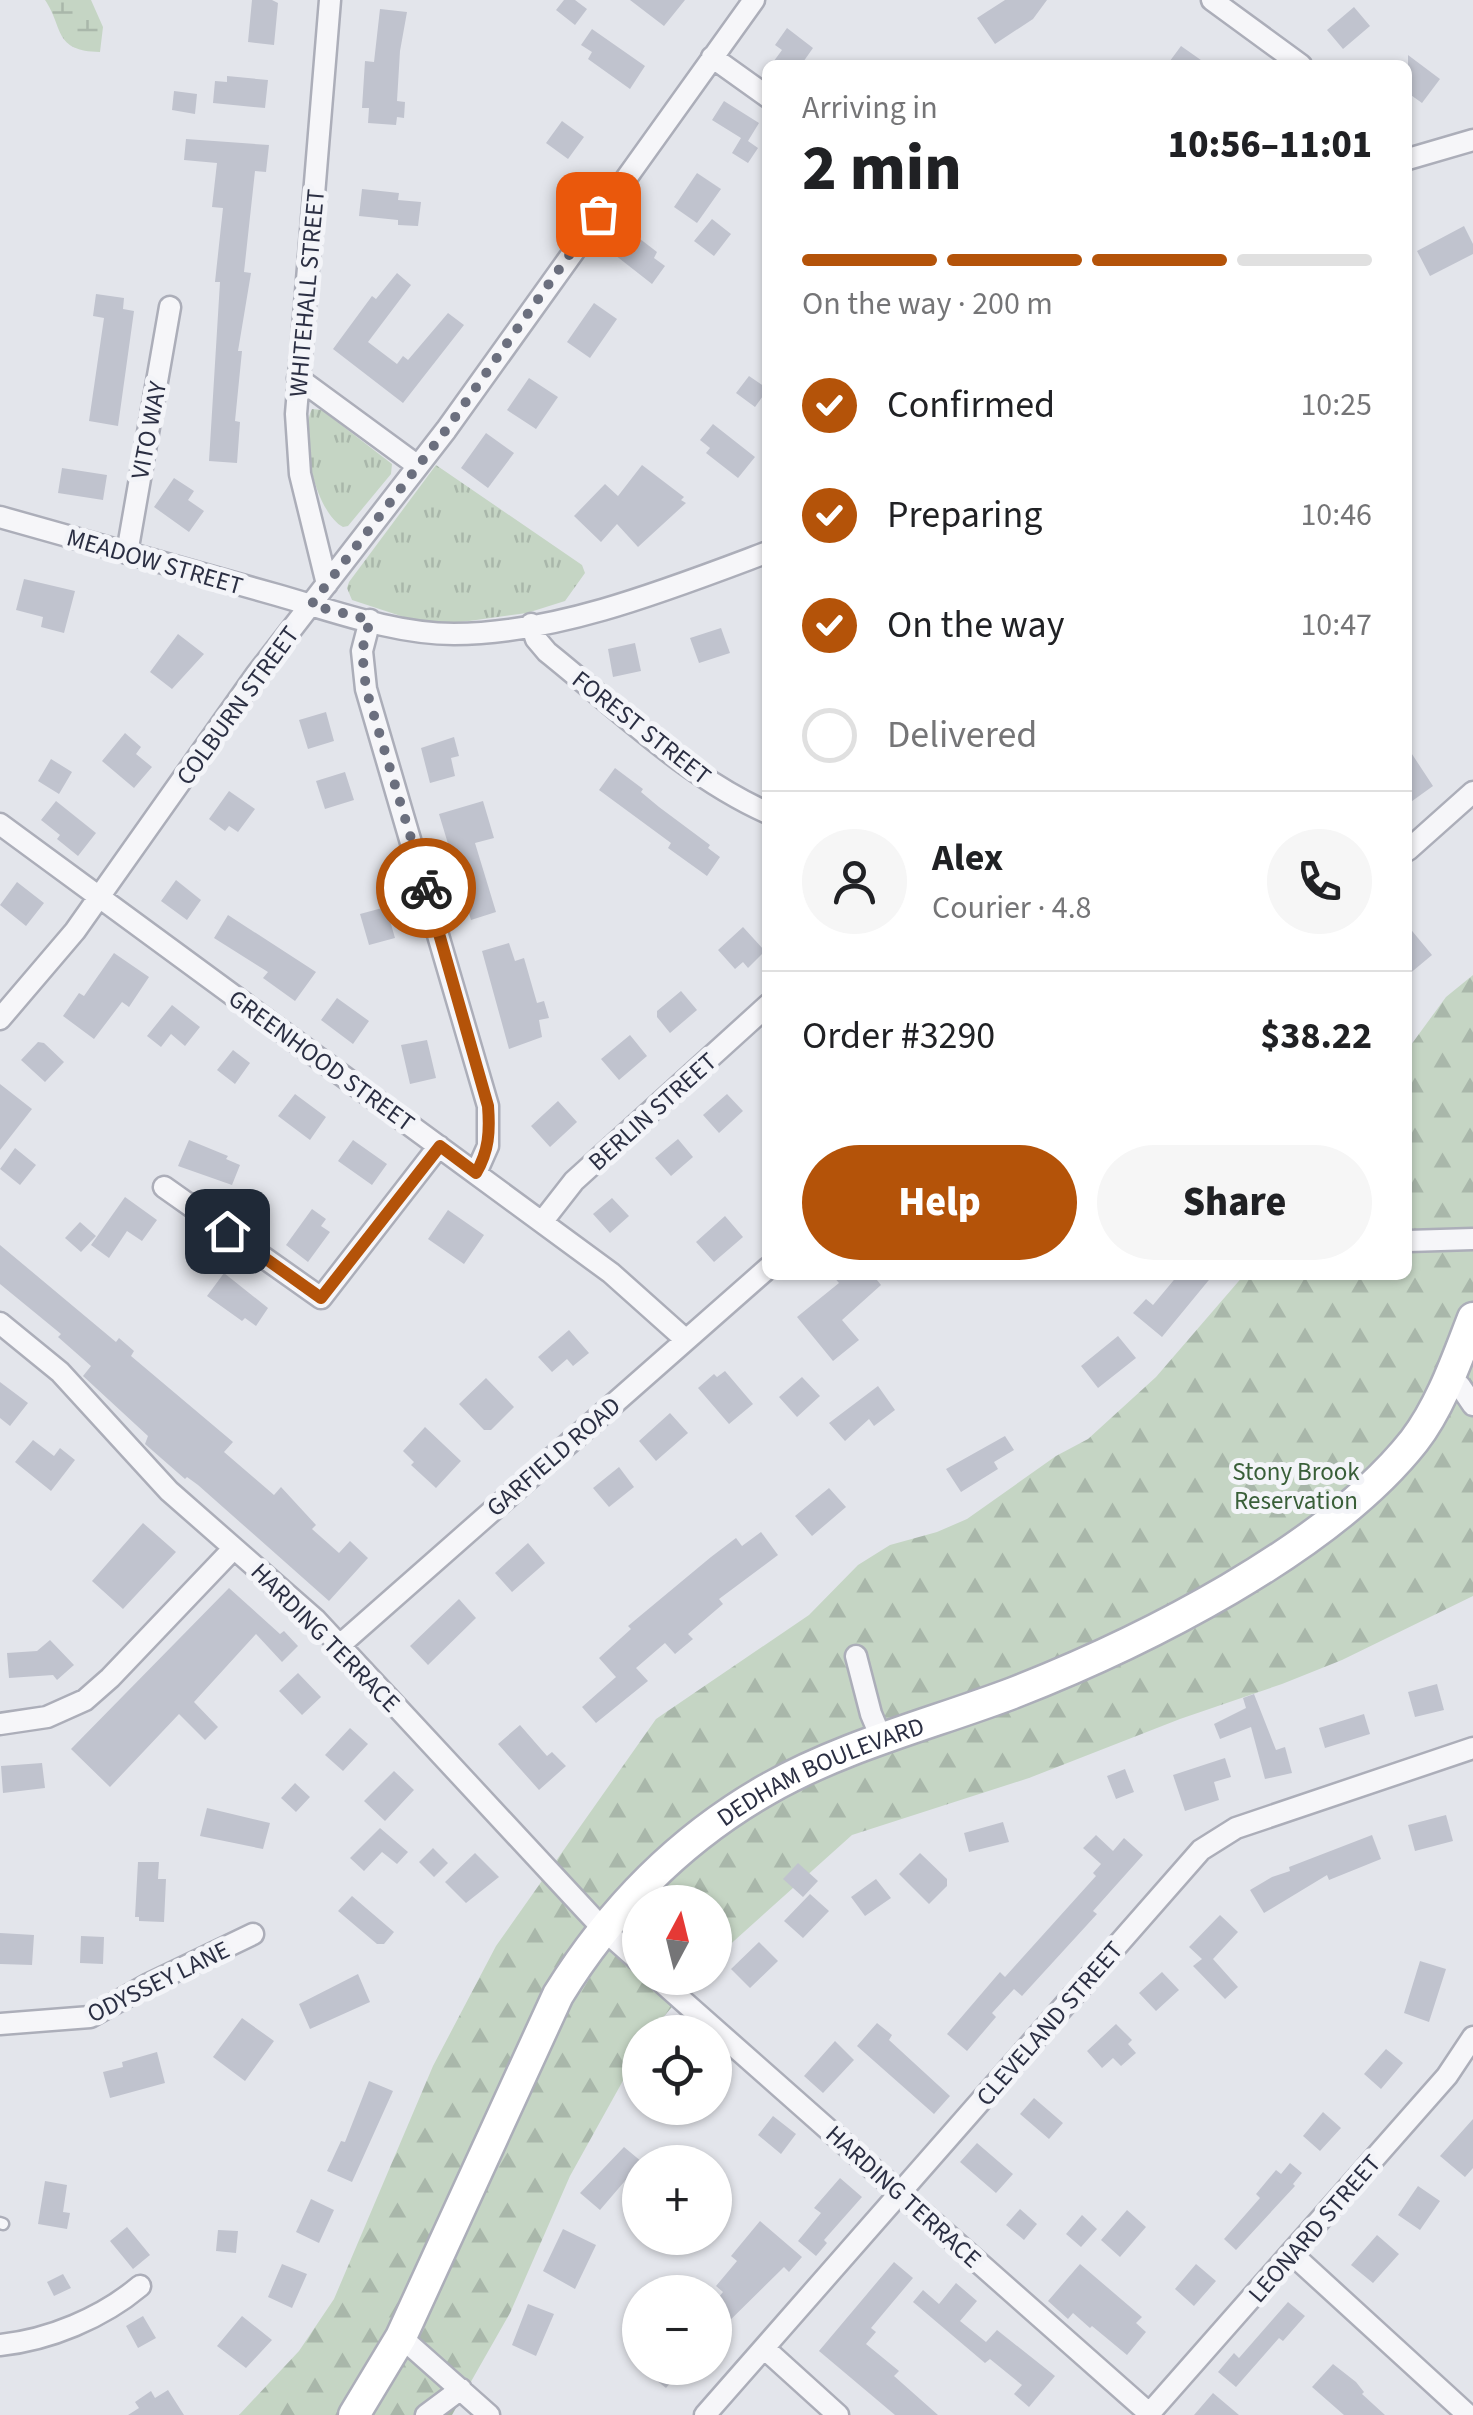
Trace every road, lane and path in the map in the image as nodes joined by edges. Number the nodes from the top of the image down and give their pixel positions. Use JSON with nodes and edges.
{"nodes":[{"id":1,"x":330,"y":0,"type":"edge"},
{"id":2,"x":754,"y":0,"type":"edge"},
{"id":3,"x":1212,"y":0,"type":"edge"},
{"id":4,"x":712,"y":57,"type":"junction"},
{"id":5,"x":1294,"y":60,"type":"edge"},
{"id":6,"x":762,"y":93,"type":"edge"},
{"id":7,"x":1473,"y":140,"type":"edge"},
{"id":8,"x":1412,"y":157,"type":"edge"},
{"id":9,"x":170,"y":307,"type":"dead end"},
{"id":10,"x":298,"y":378,"type":"junction"},
{"id":11,"x":418,"y":466,"type":"junction"},
{"id":12,"x":0,"y":517,"type":"edge"},
{"id":13,"x":127,"y":552,"type":"junction"},
{"id":14,"x":762,"y":554,"type":"edge"},
{"id":15,"x":327,"y":584,"type":"junction"},
{"id":16,"x":311,"y":605,"type":"junction"},
{"id":17,"x":370,"y":620,"type":"junction"},
{"id":18,"x":531,"y":624,"type":"junction"},
{"id":19,"x":1473,"y":792,"type":"edge"},
{"id":20,"x":762,"y":810,"type":"edge"},
{"id":21,"x":0,"y":824,"type":"edge"},
{"id":22,"x":1412,"y":846,"type":"edge"},
{"id":23,"x":100,"y":897,"type":"junction"},
{"id":24,"x":762,"y":1010,"type":"edge"},
{"id":25,"x":0,"y":1019,"type":"edge"},
{"id":26,"x":440,"y":1146,"type":"junction"},
{"id":27,"x":476,"y":1173,"type":"junction"},
{"id":28,"x":164,"y":1186,"type":"dead end"},
{"id":29,"x":542,"y":1222,"type":"junction"},
{"id":30,"x":1473,"y":1239,"type":"edge"},
{"id":31,"x":1412,"y":1241,"type":"edge"},
{"id":32,"x":762,"y":1273,"type":"edge"},
{"id":33,"x":1473,"y":1318,"type":"edge"},
{"id":34,"x":0,"y":1323,"type":"edge"},
{"id":35,"x":686,"y":1340,"type":"junction"},
{"id":36,"x":1448,"y":1379,"type":"junction"},
{"id":37,"x":1473,"y":1405,"type":"edge"},
{"id":38,"x":234,"y":1548,"type":"junction"},
{"id":39,"x":340,"y":1645,"type":"junction"},
{"id":40,"x":856,"y":1656,"type":"dead end"},
{"id":41,"x":0,"y":1724,"type":"edge"},
{"id":42,"x":882,"y":1740,"type":"junction"},
{"id":43,"x":1473,"y":1748,"type":"edge"},
{"id":44,"x":604,"y":1930,"type":"junction"},
{"id":45,"x":254,"y":1934,"type":"dead end"},
{"id":46,"x":622,"y":1946,"type":"edge"},
{"id":47,"x":676,"y":1995,"type":"edge"},
{"id":48,"x":0,"y":2024,"type":"edge"},
{"id":49,"x":1473,"y":2037,"type":"edge"},
{"id":50,"x":900,"y":2193,"type":"junction"},
{"id":51,"x":1292,"y":2254,"type":"junction"},
{"id":52,"x":140,"y":2286,"type":"dead end"},
{"id":53,"x":401,"y":2336,"type":"junction"},
{"id":54,"x":0,"y":2344,"type":"edge"},
{"id":55,"x":764,"y":2348,"type":"junction"},
{"id":56,"x":460,"y":2390,"type":"junction"},
{"id":57,"x":356,"y":2414,"type":"edge"},
{"id":58,"x":426,"y":2415,"type":"edge"},
{"id":59,"x":489,"y":2415,"type":"edge"},
{"id":60,"x":705,"y":2415,"type":"edge"},
{"id":61,"x":838,"y":2415,"type":"edge"},
{"id":62,"x":1149,"y":2415,"type":"edge"},
{"id":63,"x":1468,"y":2415,"type":"edge"}],
"edges":[{"from":1,"to":10,"type":"street","name":"WHITEHALL STREET"},
{"from":2,"to":4,"type":"street","name":"COLBURN STREET"},
{"from":3,"to":5,"type":"street"},
{"from":4,"to":6,"type":"street"},
{"from":4,"to":11,"type":"street","name":"COLBURN STREET"},
{"from":7,"to":8,"type":"street"},
{"from":9,"to":13,"type":"street","name":"VITO WAY"},
{"from":10,"to":11,"type":"street"},
{"from":10,"to":15,"type":"street","name":"WHITEHALL STREET"},
{"from":11,"to":15,"type":"street","name":"COLBURN STREET"},
{"from":12,"to":13,"type":"street","name":"MEADOW STREET"},
{"from":13,"to":16,"type":"street","name":"MEADOW STREET"},
{"from":14,"to":18,"type":"street","name":"MEADOW STREET"},
{"from":15,"to":16,"type":"street","name":"COLBURN STREET"},
{"from":16,"to":17,"type":"street","name":"MEADOW STREET"},
{"from":16,"to":23,"type":"street","name":"COLBURN STREET"},
{"from":17,"to":18,"type":"street","name":"MEADOW STREET"},
{"from":17,"to":27,"type":"street"},
{"from":18,"to":20,"type":"street","name":"FOREST STREET"},
{"from":19,"to":22,"type":"street"},
{"from":21,"to":23,"type":"street","name":"GREENHOOD STREET"},
{"from":23,"to":25,"type":"street","name":"COLBURN STREET"},
{"from":23,"to":26,"type":"street","name":"GREENHOOD STREET"},
{"from":24,"to":29,"type":"street","name":"BERLIN STREET"},
{"from":26,"to":27,"type":"street","name":"GREENHOOD STREET"},
{"from":26,"to":28,"type":"street"},
{"from":27,"to":29,"type":"street","name":"GREENHOOD STREET"},
{"from":29,"to":35,"type":"street","name":"GREENHOOD STREET"},
{"from":30,"to":31,"type":"street"},
{"from":32,"to":35,"type":"street","name":"GARFIELD ROAD"},
{"from":33,"to":36,"type":"main road","name":"DEDHAM BOULEVARD"},
{"from":34,"to":38,"type":"street","name":"HARDING TERRACE"},
{"from":35,"to":39,"type":"street","name":"GARFIELD ROAD"},
{"from":36,"to":37,"type":"street"},
{"from":36,"to":42,"type":"main road","name":"DEDHAM BOULEVARD"},
{"from":38,"to":39,"type":"street","name":"HARDING TERRACE"},
{"from":38,"to":41,"type":"street"},
{"from":39,"to":44,"type":"street","name":"HARDING TERRACE"},
{"from":40,"to":42,"type":"street"},
{"from":42,"to":44,"type":"main road","name":"DEDHAM BOULEVARD"},
{"from":43,"to":50,"type":"street","name":"CLEVELAND STREET"},
{"from":44,"to":46,"type":"street","name":"HARDING TERRACE"},
{"from":44,"to":53,"type":"main road","name":"DEDHAM BOULEVARD"},
{"from":45,"to":48,"type":"street","name":"ODYSSEY LANE"},
{"from":47,"to":50,"type":"street","name":"HARDING TERRACE"},
{"from":49,"to":51,"type":"street","name":"LEONARD STREET"},
{"from":50,"to":55,"type":"street","name":"CLEVELAND STREET"},
{"from":50,"to":62,"type":"street","name":"HARDING TERRACE"},
{"from":51,"to":62,"type":"street","name":"LEONARD STREET"},
{"from":51,"to":63,"type":"street"},
{"from":52,"to":54,"type":"street"},
{"from":53,"to":56,"type":"street"},
{"from":53,"to":57,"type":"main road","name":"DEDHAM BOULEVARD"},
{"from":55,"to":60,"type":"street","name":"CLEVELAND STREET"},
{"from":55,"to":61,"type":"street"},
{"from":56,"to":58,"type":"street"},
{"from":56,"to":59,"type":"street"}]}
